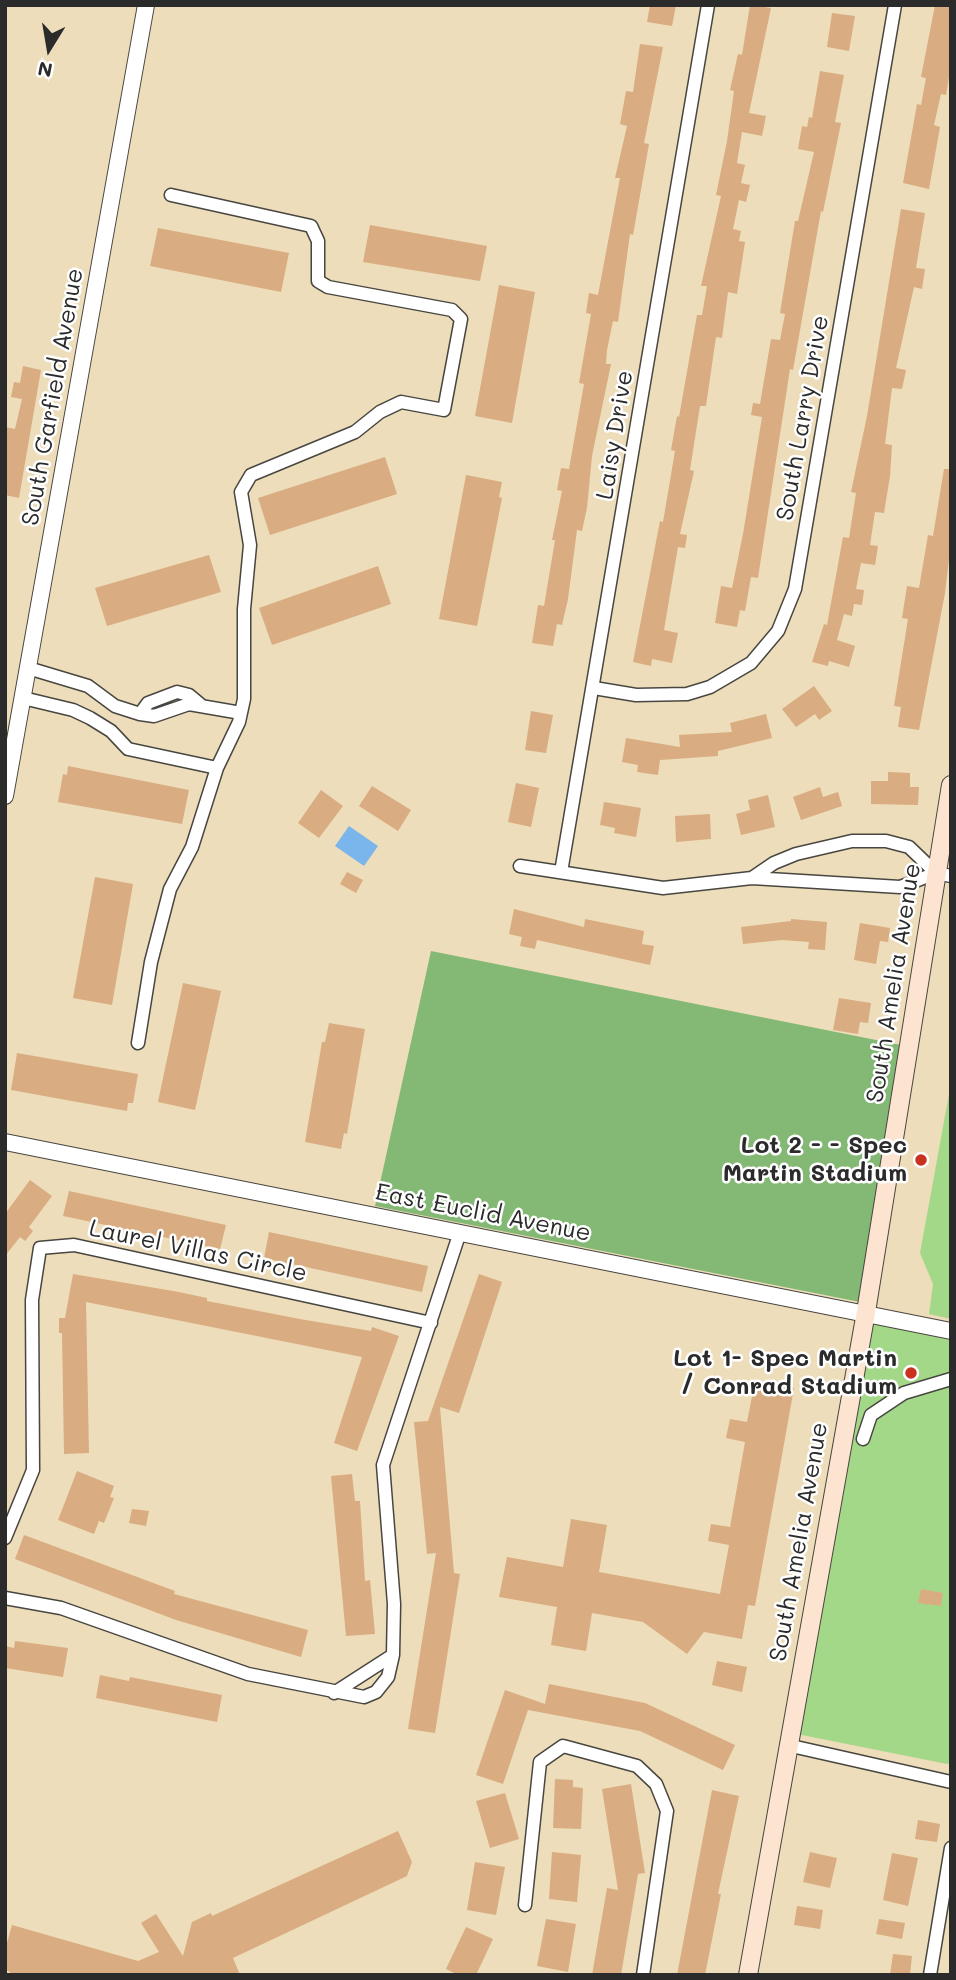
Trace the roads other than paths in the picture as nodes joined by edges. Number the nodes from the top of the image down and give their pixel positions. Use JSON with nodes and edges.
{"nodes":[{"id":1,"x":146,"y":5,"type":"edge"},
{"id":2,"x":708,"y":5,"type":"edge"},
{"id":3,"x":895,"y":5,"type":"edge"},
{"id":4,"x":172,"y":195,"type":"dead end"},
{"id":5,"x":28,"y":668,"type":"junction"},
{"id":6,"x":594,"y":688,"type":"junction"},
{"id":7,"x":23,"y":698,"type":"junction"},
{"id":8,"x":241,"y":713,"type":"junction"},
{"id":9,"x":217,"y":768,"type":"junction"},
{"id":10,"x":951,"y":785,"type":"edge"},
{"id":11,"x":5,"y":796,"type":"edge"},
{"id":12,"x":520,"y":866,"type":"dead end"},
{"id":13,"x":561,"y":872,"type":"junction"},
{"id":14,"x":943,"y":875,"type":"edge"},
{"id":15,"x":752,"y":878,"type":"junction"},
{"id":16,"x":138,"y":1043,"type":"dead end"},
{"id":17,"x":5,"y":1142,"type":"edge"},
{"id":18,"x":460,"y":1232,"type":"junction"},
{"id":19,"x":866,"y":1312,"type":"junction"},
{"id":20,"x":431,"y":1323,"type":"junction"},
{"id":21,"x":951,"y":1331,"type":"edge"},
{"id":22,"x":951,"y":1379,"type":"edge"},
{"id":23,"x":863,"y":1439,"type":"dead end"},
{"id":24,"x":5,"y":1538,"type":"edge"},
{"id":25,"x":5,"y":1598,"type":"edge"},
{"id":26,"x":393,"y":1655,"type":"junction"},
{"id":27,"x":334,"y":1692,"type":"junction"},
{"id":28,"x":787,"y":1745,"type":"junction"},
{"id":29,"x":951,"y":1782,"type":"edge"},
{"id":30,"x":951,"y":1848,"type":"edge"},
{"id":31,"x":525,"y":1905,"type":"dead end"},
{"id":32,"x":643,"y":1975,"type":"edge"},
{"id":33,"x":748,"y":1975,"type":"edge"},
{"id":34,"x":930,"y":1975,"type":"edge"}],
"edges":[{"from":1,"to":5,"type":"street","name":"South Garfield Avenue"},
{"from":2,"to":6,"type":"street","name":"Laisy Drive"},
{"from":3,"to":6,"type":"street","name":"South Larry Drive"},
{"from":4,"to":8,"type":"street"},
{"from":5,"to":7,"type":"street","name":"South Garfield Avenue"},
{"from":5,"to":8,"type":"street"},
{"from":6,"to":13,"type":"street","name":"Laisy Drive"},
{"from":7,"to":9,"type":"street"},
{"from":7,"to":11,"type":"street","name":"South Garfield Avenue"},
{"from":8,"to":9,"type":"street"},
{"from":9,"to":16,"type":"street"},
{"from":10,"to":14,"type":"main road","name":"South Amelia Avenue"},
{"from":12,"to":13,"type":"street"},
{"from":13,"to":15,"type":"street"},
{"from":14,"to":15,"type":"street"},
{"from":14,"to":15,"type":"street"},
{"from":14,"to":19,"type":"main road","name":"South Amelia Avenue"},
{"from":17,"to":18,"type":"street","name":"East Euclid Avenue"},
{"from":18,"to":19,"type":"street","name":"East Euclid Avenue"},
{"from":18,"to":20,"type":"street"},
{"from":19,"to":21,"type":"street","name":"East Euclid Avenue"},
{"from":19,"to":28,"type":"main road","name":"South Amelia Avenue"},
{"from":20,"to":24,"type":"street","name":"Laurel Villas Circle"},
{"from":20,"to":26,"type":"street"},
{"from":22,"to":23,"type":"street"},
{"from":25,"to":27,"type":"street"},
{"from":26,"to":27,"type":"street"},
{"from":26,"to":27,"type":"street"},
{"from":28,"to":29,"type":"street"},
{"from":28,"to":33,"type":"main road","name":"South Amelia Avenue"},
{"from":30,"to":34,"type":"street"},
{"from":31,"to":32,"type":"street"}]}
